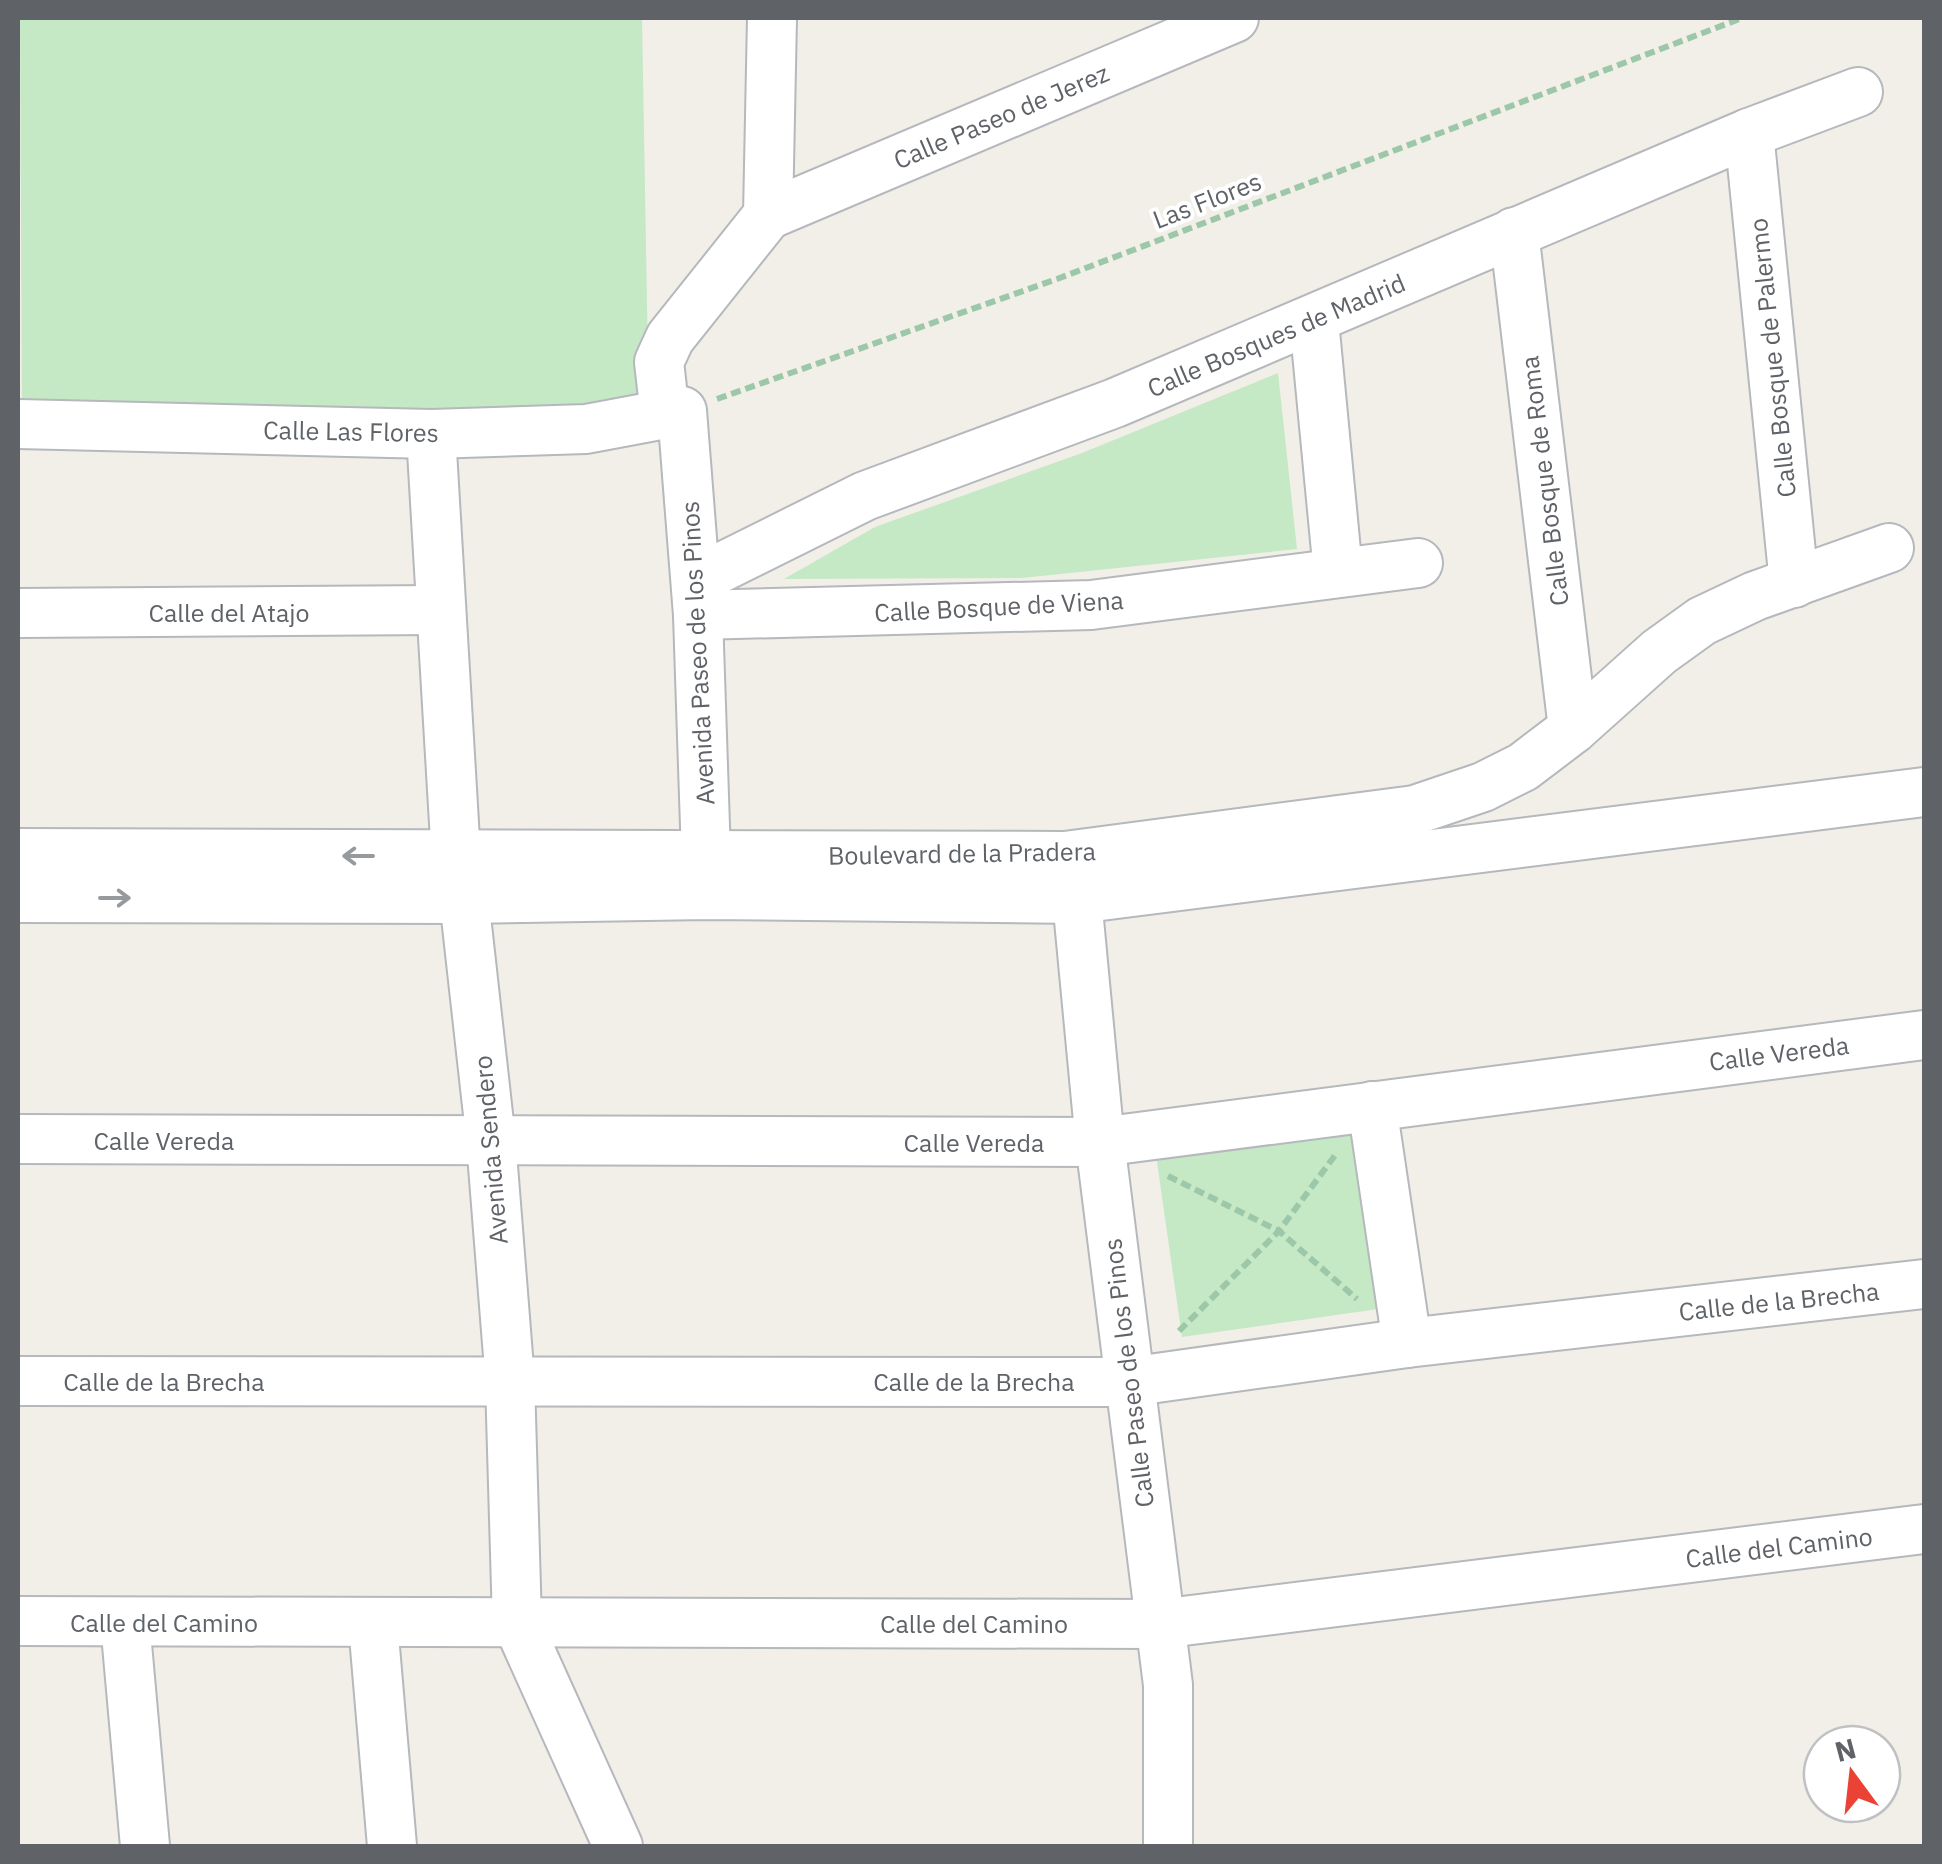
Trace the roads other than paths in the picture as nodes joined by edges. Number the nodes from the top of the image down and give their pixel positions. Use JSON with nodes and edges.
{"nodes":[{"id":1,"x":772,"y":18,"type":"edge"},
{"id":2,"x":1234,"y":18,"type":"edge"},
{"id":3,"x":1858,"y":92,"type":"dead end"},
{"id":4,"x":1749,"y":133,"type":"junction"},
{"id":5,"x":768,"y":215,"type":"junction"},
{"id":6,"x":1514,"y":232,"type":"junction"},
{"id":7,"x":1314,"y":321,"type":"junction"},
{"id":8,"x":674,"y":412,"type":"junction"},
{"id":9,"x":18,"y":424,"type":"edge"},
{"id":10,"x":431,"y":434,"type":"junction"},
{"id":11,"x":1889,"y":548,"type":"dead end"},
{"id":12,"x":1418,"y":563,"type":"dead end"},
{"id":13,"x":1338,"y":572,"type":"junction"},
{"id":14,"x":1794,"y":583,"type":"junction"},
{"id":15,"x":697,"y":598,"type":"junction"},
{"id":16,"x":440,"y":610,"type":"junction"},
{"id":17,"x":18,"y":613,"type":"edge"},
{"id":18,"x":1574,"y":729,"type":"junction"},
{"id":19,"x":1924,"y":792,"type":"edge"},
{"id":20,"x":18,"y":853,"type":"edge"},
{"id":21,"x":707,"y":875,"type":"junction"},
{"id":22,"x":460,"y":878,"type":"junction"},
{"id":23,"x":18,"y":898,"type":"edge"},
{"id":24,"x":1077,"y":900,"type":"junction"},
{"id":25,"x":1924,"y":1035,"type":"edge"},
{"id":26,"x":1372,"y":1106,"type":"junction"},
{"id":27,"x":18,"y":1139,"type":"edge"},
{"id":28,"x":491,"y":1141,"type":"junction"},
{"id":29,"x":1100,"y":1142,"type":"junction"},
{"id":30,"x":1924,"y":1284,"type":"edge"},
{"id":31,"x":1408,"y":1343,"type":"junction"},
{"id":32,"x":18,"y":1380,"type":"edge"},
{"id":33,"x":510,"y":1381,"type":"junction"},
{"id":34,"x":1128,"y":1382,"type":"junction"},
{"id":35,"x":1924,"y":1529,"type":"edge"},
{"id":36,"x":18,"y":1621,"type":"edge"},
{"id":37,"x":125,"y":1622,"type":"junction"},
{"id":38,"x":516,"y":1622,"type":"junction"},
{"id":39,"x":374,"y":1624,"type":"junction"},
{"id":40,"x":1159,"y":1624,"type":"junction"},
{"id":41,"x":145,"y":1846,"type":"edge"},
{"id":42,"x":392,"y":1846,"type":"edge"},
{"id":43,"x":618,"y":1846,"type":"edge"},
{"id":44,"x":1168,"y":1846,"type":"edge"}],
"edges":[{"from":1,"to":5,"type":"street"},
{"from":2,"to":5,"type":"street","name":"Calle Paseo de Jerez"},
{"from":3,"to":4,"type":"street","name":"Calle Bosques de Madrid"},
{"from":4,"to":6,"type":"street","name":"Calle Bosques de Madrid"},
{"from":4,"to":14,"type":"street","name":"Calle Bosque de Palermo"},
{"from":5,"to":8,"type":"street","name":"Avenida Paseo de los Pinos"},
{"from":6,"to":7,"type":"street","name":"Calle Bosques de Madrid"},
{"from":6,"to":18,"type":"street","name":"Calle Bosque de Roma"},
{"from":7,"to":13,"type":"street"},
{"from":7,"to":15,"type":"street","name":"Calle Bosques de Madrid"},
{"from":8,"to":10,"type":"street","name":"Calle Las Flores"},
{"from":8,"to":15,"type":"street","name":"Avenida Paseo de los Pinos"},
{"from":9,"to":10,"type":"street","name":"Calle Las Flores"},
{"from":10,"to":16,"type":"street","name":"Avenida Sendero"},
{"from":11,"to":14,"type":"street","name":"Boulevard de la Pradera"},
{"from":12,"to":13,"type":"street","name":"Calle Bosque de Viena"},
{"from":13,"to":15,"type":"street","name":"Calle Bosque de Viena"},
{"from":14,"to":18,"type":"street","name":"Boulevard de la Pradera"},
{"from":15,"to":21,"type":"street","name":"Avenida Paseo de los Pinos"},
{"from":16,"to":17,"type":"street","name":"Calle del Atajo"},
{"from":16,"to":22,"type":"street","name":"Avenida Sendero"},
{"from":18,"to":21,"type":"street","name":"Boulevard de la Pradera"},
{"from":19,"to":24,"type":"street","name":"Boulevard de la Pradera"},
{"from":22,"to":20,"type":"street","name":"Boulevard de la Pradera","one_way":true},
{"from":21,"to":22,"type":"street","name":"Boulevard de la Pradera"},
{"from":21,"to":24,"type":"street","name":"Boulevard de la Pradera"},
{"from":23,"to":22,"type":"street","name":"Boulevard de la Pradera","one_way":true},
{"from":22,"to":28,"type":"street","name":"Avenida Sendero"},
{"from":24,"to":29,"type":"street","name":"Calle Paseo de los Pinos"},
{"from":25,"to":26,"type":"street","name":"Calle Vereda"},
{"from":26,"to":29,"type":"street","name":"Calle Vereda"},
{"from":26,"to":31,"type":"street"},
{"from":27,"to":28,"type":"street","name":"Calle Vereda"},
{"from":28,"to":29,"type":"street","name":"Calle Vereda"},
{"from":28,"to":33,"type":"street","name":"Avenida Sendero"},
{"from":29,"to":34,"type":"street","name":"Calle Paseo de los Pinos"},
{"from":30,"to":31,"type":"street","name":"Calle de la Brecha"},
{"from":31,"to":34,"type":"street","name":"Calle de la Brecha"},
{"from":32,"to":33,"type":"street","name":"Calle de la Brecha"},
{"from":33,"to":34,"type":"street","name":"Calle de la Brecha"},
{"from":33,"to":38,"type":"street","name":"Avenida Sendero"},
{"from":34,"to":40,"type":"street","name":"Calle Paseo de los Pinos"},
{"from":35,"to":40,"type":"street","name":"Calle del Camino"},
{"from":36,"to":37,"type":"street","name":"Calle del Camino"},
{"from":37,"to":39,"type":"street","name":"Calle del Camino"},
{"from":37,"to":41,"type":"street"},
{"from":38,"to":39,"type":"street","name":"Calle del Camino"},
{"from":38,"to":40,"type":"street","name":"Calle del Camino"},
{"from":38,"to":43,"type":"street","name":"Avenida Sendero"},
{"from":39,"to":42,"type":"street"},
{"from":40,"to":44,"type":"street","name":"Calle Paseo de los Pinos"}]}
